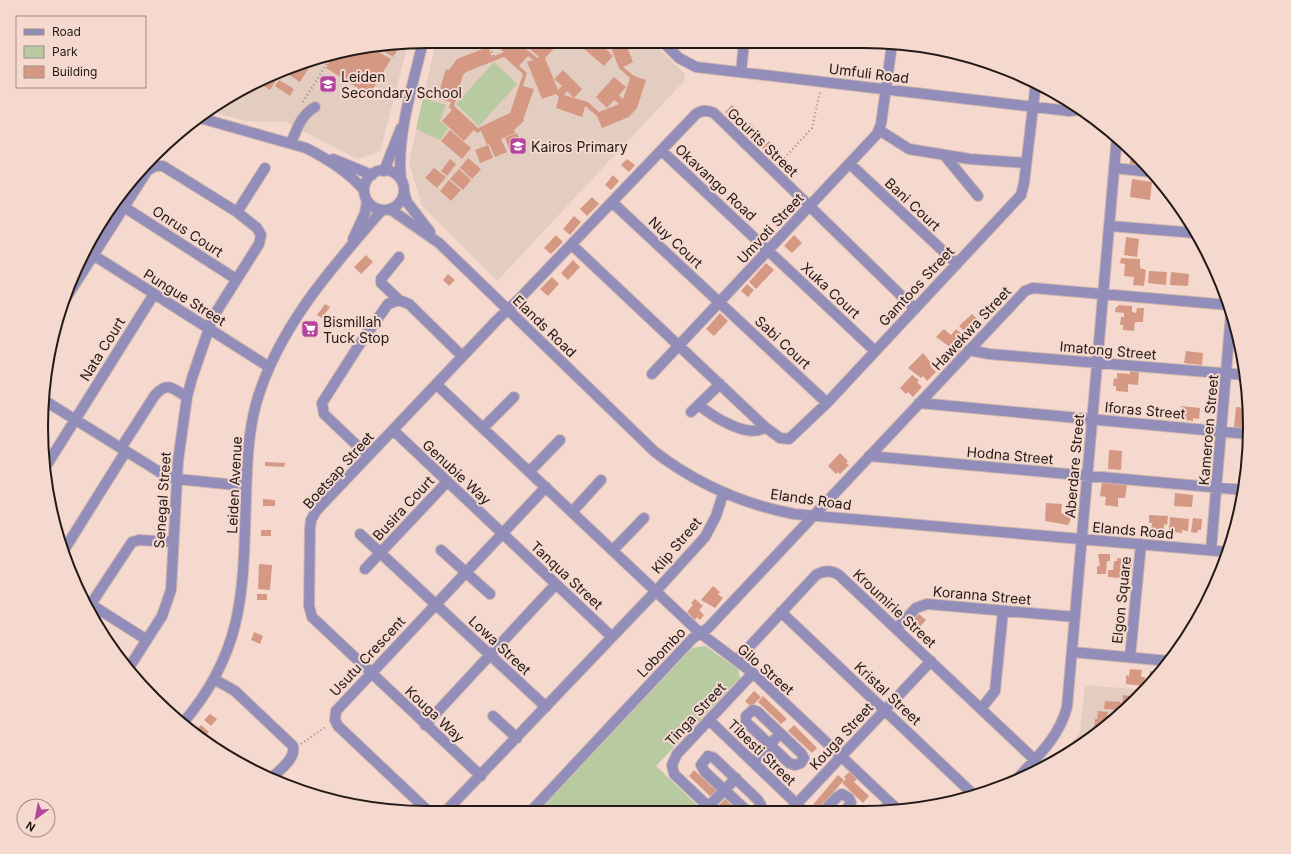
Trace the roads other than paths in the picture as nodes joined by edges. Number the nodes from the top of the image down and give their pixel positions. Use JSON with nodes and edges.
{"nodes":[{"id":1,"x":422,"y":48,"type":"edge"},
{"id":2,"x":669,"y":48,"type":"edge"},
{"id":3,"x":743,"y":48,"type":"edge"},
{"id":4,"x":891,"y":49,"type":"edge"},
{"id":5,"x":741,"y":72,"type":"junction"},
{"id":6,"x":886,"y":89,"type":"junction"},
{"id":7,"x":1035,"y":89,"type":"edge"},
{"id":8,"x":315,"y":107,"type":"dead end"},
{"id":9,"x":1033,"y":107,"type":"junction"},
{"id":10,"x":1073,"y":111,"type":"edge"},
{"id":11,"x":205,"y":119,"type":"edge"},
{"id":12,"x":405,"y":121,"type":"junction"},
{"id":13,"x":879,"y":130,"type":"junction"},
{"id":14,"x":291,"y":143,"type":"junction"},
{"id":15,"x":1116,"y":144,"type":"edge"},
{"id":16,"x":662,"y":151,"type":"junction"},
{"id":17,"x":321,"y":156,"type":"junction"},
{"id":18,"x":946,"y":156,"type":"junction"},
{"id":19,"x":1026,"y":163,"type":"junction"},
{"id":20,"x":850,"y":164,"type":"junction"},
{"id":21,"x":152,"y":167,"type":"edge"},
{"id":22,"x":265,"y":168,"type":"dead end"},
{"id":23,"x":1115,"y":168,"type":"junction"},
{"id":24,"x":149,"y":170,"type":"edge"},
{"id":25,"x":384,"y":170,"type":"junction"},
{"id":26,"x":1143,"y":171,"type":"edge"},
{"id":27,"x":372,"y":174,"type":"junction"},
{"id":28,"x":401,"y":180,"type":"junction"},
{"id":29,"x":364,"y":190,"type":"junction"},
{"id":30,"x":404,"y":192,"type":"junction"},
{"id":31,"x":978,"y":196,"type":"dead end"},
{"id":32,"x":368,"y":201,"type":"junction"},
{"id":33,"x":613,"y":203,"type":"junction"},
{"id":34,"x":124,"y":207,"type":"junction"},
{"id":35,"x":810,"y":207,"type":"junction"},
{"id":36,"x":386,"y":210,"type":"junction"},
{"id":37,"x":237,"y":212,"type":"junction"},
{"id":38,"x":1110,"y":226,"type":"junction"},
{"id":39,"x":1189,"y":232,"type":"edge"},
{"id":40,"x":439,"y":243,"type":"junction"},
{"id":41,"x":572,"y":245,"type":"junction"},
{"id":42,"x":768,"y":250,"type":"junction"},
{"id":43,"x":91,"y":252,"type":"edge"},
{"id":44,"x":90,"y":253,"type":"edge"},
{"id":45,"x":399,"y":257,"type":"dead end"},
{"id":46,"x":342,"y":258,"type":"junction"},
{"id":47,"x":957,"y":264,"type":"junction"},
{"id":48,"x":236,"y":279,"type":"junction"},
{"id":49,"x":1104,"y":293,"type":"junction"},
{"id":50,"x":154,"y":294,"type":"junction"},
{"id":51,"x":399,"y":300,"type":"junction"},
{"id":52,"x":719,"y":302,"type":"junction"},
{"id":53,"x":1223,"y":304,"type":"edge"},
{"id":54,"x":915,"y":309,"type":"junction"},
{"id":55,"x":508,"y":310,"type":"junction"},
{"id":56,"x":209,"y":329,"type":"junction"},
{"id":57,"x":1230,"y":329,"type":"edge"},
{"id":58,"x":680,"y":345,"type":"junction"},
{"id":59,"x":969,"y":350,"type":"junction"},
{"id":60,"x":875,"y":351,"type":"junction"},
{"id":61,"x":462,"y":356,"type":"junction"},
{"id":62,"x":1098,"y":363,"type":"junction"},
{"id":63,"x":269,"y":367,"type":"junction"},
{"id":64,"x":652,"y":374,"type":"dead end"},
{"id":65,"x":1227,"y":374,"type":"junction"},
{"id":66,"x":1239,"y":375,"type":"edge"},
{"id":67,"x":436,"y":384,"type":"junction"},
{"id":68,"x":720,"y":384,"type":"junction"},
{"id":69,"x":514,"y":396,"type":"dead end"},
{"id":70,"x":187,"y":397,"type":"junction"},
{"id":71,"x":49,"y":403,"type":"edge"},
{"id":72,"x":827,"y":403,"type":"junction"},
{"id":73,"x":919,"y":403,"type":"junction"},
{"id":74,"x":75,"y":420,"type":"junction"},
{"id":75,"x":1092,"y":420,"type":"junction"},
{"id":76,"x":765,"y":427,"type":"junction"},
{"id":77,"x":483,"y":428,"type":"junction"},
{"id":78,"x":392,"y":430,"type":"junction"},
{"id":79,"x":1222,"y":431,"type":"junction"},
{"id":80,"x":1243,"y":433,"type":"edge"},
{"id":81,"x":560,"y":440,"type":"dead end"},
{"id":82,"x":123,"y":450,"type":"junction"},
{"id":83,"x":368,"y":456,"type":"junction"},
{"id":84,"x":869,"y":456,"type":"junction"},
{"id":85,"x":50,"y":460,"type":"edge"},
{"id":86,"x":529,"y":472,"type":"junction"},
{"id":87,"x":1088,"y":477,"type":"junction"},
{"id":88,"x":177,"y":479,"type":"junction"},
{"id":89,"x":602,"y":480,"type":"dead end"},
{"id":90,"x":447,"y":482,"type":"junction"},
{"id":91,"x":246,"y":486,"type":"junction"},
{"id":92,"x":546,"y":487,"type":"junction"},
{"id":93,"x":1217,"y":488,"type":"junction"},
{"id":94,"x":1238,"y":490,"type":"edge"},
{"id":95,"x":723,"y":494,"type":"junction"},
{"id":96,"x":572,"y":512,"type":"junction"},
{"id":97,"x":813,"y":516,"type":"junction"},
{"id":98,"x":644,"y":518,"type":"dead end"},
{"id":99,"x":502,"y":533,"type":"junction"},
{"id":100,"x":360,"y":534,"type":"dead end"},
{"id":101,"x":1082,"y":539,"type":"junction"},
{"id":102,"x":173,"y":542,"type":"junction"},
{"id":103,"x":1141,"y":544,"type":"junction"},
{"id":104,"x":67,"y":545,"type":"edge"},
{"id":105,"x":441,"y":550,"type":"dead end"},
{"id":106,"x":613,"y":550,"type":"junction"},
{"id":107,"x":1212,"y":550,"type":"junction"},
{"id":108,"x":1222,"y":551,"type":"edge"},
{"id":109,"x":380,"y":553,"type":"junction"},
{"id":110,"x":365,"y":569,"type":"dead end"},
{"id":111,"x":465,"y":572,"type":"junction"},
{"id":112,"x":556,"y":584,"type":"junction"},
{"id":113,"x":656,"y":591,"type":"junction"},
{"id":114,"x":490,"y":594,"type":"dead end"},
{"id":115,"x":436,"y":604,"type":"junction"},
{"id":116,"x":92,"y":605,"type":"edge"},
{"id":117,"x":93,"y":606,"type":"edge"},
{"id":118,"x":1003,"y":611,"type":"junction"},
{"id":119,"x":782,"y":612,"type":"junction"},
{"id":120,"x":1075,"y":617,"type":"junction"},
{"id":121,"x":896,"y":628,"type":"junction"},
{"id":122,"x":700,"y":633,"type":"junction"},
{"id":123,"x":612,"y":637,"type":"junction"},
{"id":124,"x":147,"y":640,"type":"junction"},
{"id":125,"x":1072,"y":652,"type":"junction"},
{"id":126,"x":490,"y":655,"type":"junction"},
{"id":127,"x":1130,"y":658,"type":"junction"},
{"id":128,"x":737,"y":660,"type":"junction"},
{"id":129,"x":931,"y":661,"type":"junction"},
{"id":130,"x":1163,"y":661,"type":"edge"},
{"id":131,"x":131,"y":664,"type":"edge"},
{"id":132,"x":371,"y":672,"type":"junction"},
{"id":133,"x":753,"y":674,"type":"junction"},
{"id":134,"x":214,"y":679,"type":"junction"},
{"id":135,"x":546,"y":707,"type":"junction"},
{"id":136,"x":886,"y":709,"type":"junction"},
{"id":137,"x":981,"y":709,"type":"junction"},
{"id":138,"x":493,"y":716,"type":"dead end"},
{"id":139,"x":186,"y":719,"type":"edge"},
{"id":140,"x":709,"y":720,"type":"junction"},
{"id":141,"x":425,"y":725,"type":"junction"},
{"id":142,"x":780,"y":733,"type":"junction"},
{"id":143,"x":517,"y":738,"type":"junction"},
{"id":144,"x":770,"y":744,"type":"junction"},
{"id":145,"x":841,"y":756,"type":"junction"},
{"id":146,"x":1035,"y":760,"type":"junction"},
{"id":147,"x":753,"y":762,"type":"junction"},
{"id":148,"x":1026,"y":770,"type":"edge"},
{"id":149,"x":278,"y":775,"type":"edge"},
{"id":150,"x":481,"y":776,"type":"junction"},
{"id":151,"x":736,"y":778,"type":"junction"},
{"id":152,"x":724,"y":790,"type":"junction"},
{"id":153,"x":970,"y":791,"type":"edge"},
{"id":154,"x":890,"y":802,"type":"junction"},
{"id":155,"x":796,"y":803,"type":"junction"},
{"id":156,"x":887,"y":805,"type":"edge"},
{"id":157,"x":893,"y":805,"type":"edge"},
{"id":158,"x":422,"y":806,"type":"edge"},
{"id":159,"x":451,"y":806,"type":"edge"},
{"id":160,"x":536,"y":806,"type":"edge"},
{"id":161,"x":707,"y":806,"type":"edge"},
{"id":162,"x":712,"y":806,"type":"edge"},
{"id":163,"x":741,"y":806,"type":"edge"},
{"id":164,"x":760,"y":806,"type":"edge"},
{"id":165,"x":794,"y":806,"type":"edge"},
{"id":166,"x":799,"y":806,"type":"edge"},
{"id":167,"x":829,"y":806,"type":"edge"},
{"id":168,"x":849,"y":806,"type":"edge"}],
"edges":[{"from":1,"to":12,"type":"street"},
{"from":2,"to":5,"type":"street","name":"Umfuli Road"},
{"from":3,"to":5,"type":"street"},
{"from":4,"to":6,"type":"street","name":"Umvoti Street"},
{"from":5,"to":6,"type":"street","name":"Umfuli Road"},
{"from":6,"to":9,"type":"street","name":"Umfuli Road"},
{"from":6,"to":13,"type":"street","name":"Umvoti Street"},
{"from":7,"to":9,"type":"street","name":"Gamtoos Street"},
{"from":8,"to":14,"type":"street"},
{"from":9,"to":10,"type":"street","name":"Umfuli Road"},
{"from":9,"to":19,"type":"street","name":"Gamtoos Street"},
{"from":11,"to":14,"type":"street"},
{"from":12,"to":25,"type":"street"},
{"from":12,"to":28,"type":"street"},
{"from":13,"to":18,"type":"street"},
{"from":13,"to":20,"type":"street","name":"Umvoti Street"},
{"from":14,"to":17,"type":"street"},
{"from":15,"to":23,"type":"street","name":"Aberdare Street"},
{"from":16,"to":33,"type":"street","name":"Gourits Street"},
{"from":16,"to":35,"type":"street","name":"Gourits Street"},
{"from":16,"to":42,"type":"street","name":"Okavango Road"},
{"from":17,"to":27,"type":"street"},
{"from":17,"to":29,"type":"street"},
{"from":18,"to":19,"type":"street"},
{"from":18,"to":31,"type":"street"},
{"from":19,"to":47,"type":"street","name":"Gamtoos Street"},
{"from":20,"to":35,"type":"street","name":"Umvoti Street"},
{"from":20,"to":47,"type":"street","name":"Bani Court"},
{"from":21,"to":37,"type":"street"},
{"from":22,"to":37,"type":"street"},
{"from":23,"to":26,"type":"street"},
{"from":23,"to":38,"type":"street","name":"Aberdare Street"},
{"from":24,"to":34,"type":"street"},
{"from":25,"to":27,"type":"street"},
{"from":25,"to":28,"type":"street"},
{"from":27,"to":29,"type":"street"},
{"from":28,"to":30,"type":"street"},
{"from":29,"to":32,"type":"street"},
{"from":30,"to":36,"type":"street"},
{"from":30,"to":40,"type":"street","name":"Elands Road"},
{"from":32,"to":36,"type":"street"},
{"from":32,"to":46,"type":"street","name":"Leiden Avenue"},
{"from":33,"to":41,"type":"street","name":"Gourits Street"},
{"from":33,"to":52,"type":"street","name":"Nuy Court"},
{"from":34,"to":43,"type":"street"},
{"from":34,"to":48,"type":"street","name":"Onrus Court"},
{"from":35,"to":42,"type":"street","name":"Umvoti Street"},
{"from":35,"to":54,"type":"street","name":"Gourits Street"},
{"from":36,"to":40,"type":"street","name":"Elands Road"},
{"from":36,"to":46,"type":"street","name":"Leiden Avenue"},
{"from":37,"to":48,"type":"street","name":"Senegal Street"},
{"from":38,"to":39,"type":"street"},
{"from":38,"to":49,"type":"street","name":"Aberdare Street"},
{"from":40,"to":55,"type":"street","name":"Elands Road"},
{"from":41,"to":55,"type":"street","name":"Gourits Street"},
{"from":41,"to":58,"type":"street","name":"Gamtoos Street"},
{"from":42,"to":52,"type":"street","name":"Umvoti Street"},
{"from":42,"to":60,"type":"street","name":"Xuka Court"},
{"from":44,"to":50,"type":"street","name":"Pungue Street"},
{"from":45,"to":51,"type":"street"},
{"from":46,"to":63,"type":"street","name":"Leiden Avenue"},
{"from":47,"to":54,"type":"street","name":"Gamtoos Street"},
{"from":48,"to":56,"type":"street","name":"Senegal Street"},
{"from":49,"to":53,"type":"street","name":"Hawekwa Street"},
{"from":49,"to":59,"type":"street","name":"Hawekwa Street"},
{"from":49,"to":62,"type":"street","name":"Aberdare Street"},
{"from":50,"to":56,"type":"street","name":"Pungue Street"},
{"from":50,"to":74,"type":"street","name":"Nata Court"},
{"from":51,"to":61,"type":"street"},
{"from":51,"to":83,"type":"street"},
{"from":52,"to":58,"type":"street","name":"Umvoti Street"},
{"from":52,"to":72,"type":"street","name":"Sabi Court"},
{"from":54,"to":60,"type":"street","name":"Gamtoos Street"},
{"from":55,"to":61,"type":"street","name":"Boetsap Street"},
{"from":55,"to":95,"type":"street","name":"Elands Road"},
{"from":56,"to":63,"type":"street","name":"Pungue Street"},
{"from":56,"to":70,"type":"street","name":"Senegal Street"},
{"from":57,"to":65,"type":"street","name":"Kameroen Street"},
{"from":58,"to":64,"type":"street","name":"Umvoti Street"},
{"from":58,"to":68,"type":"street","name":"Gamtoos Street"},
{"from":59,"to":62,"type":"street","name":"Imatong Street"},
{"from":59,"to":73,"type":"street","name":"Hawekwa Street"},
{"from":60,"to":72,"type":"street","name":"Gamtoos Street"},
{"from":61,"to":67,"type":"street","name":"Boetsap Street"},
{"from":62,"to":65,"type":"street","name":"Imatong Street"},
{"from":62,"to":75,"type":"street","name":"Aberdare Street"},
{"from":63,"to":91,"type":"street","name":"Leiden Avenue"},
{"from":65,"to":66,"type":"street","name":"Imatong Street"},
{"from":65,"to":79,"type":"street","name":"Kameroen Street"},
{"from":67,"to":77,"type":"street","name":"Gilo Street"},
{"from":67,"to":78,"type":"street","name":"Boetsap Street"},
{"from":68,"to":76,"type":"street","name":"Gamtoos Street"},
{"from":68,"to":76,"type":"street"},
{"from":69,"to":77,"type":"street"},
{"from":70,"to":82,"type":"street"},
{"from":70,"to":88,"type":"street","name":"Senegal Street"},
{"from":71,"to":74,"type":"street"},
{"from":72,"to":76,"type":"street","name":"Gamtoos Street"},
{"from":73,"to":75,"type":"street","name":"Iforas Street"},
{"from":73,"to":84,"type":"street","name":"Hawekwa Street"},
{"from":74,"to":82,"type":"street"},
{"from":74,"to":85,"type":"street","name":"Nata Court"},
{"from":75,"to":79,"type":"street","name":"Iforas Street"},
{"from":75,"to":87,"type":"street","name":"Aberdare Street"},
{"from":77,"to":86,"type":"street","name":"Gilo Street"},
{"from":78,"to":83,"type":"street","name":"Boetsap Street"},
{"from":78,"to":90,"type":"street","name":"Genubie Way"},
{"from":79,"to":80,"type":"street","name":"Iforas Street"},
{"from":79,"to":93,"type":"street","name":"Kameroen Street"},
{"from":81,"to":86,"type":"street"},
{"from":82,"to":88,"type":"street"},
{"from":82,"to":104,"type":"street"},
{"from":83,"to":132,"type":"street","name":"Boetsap Street"},
{"from":84,"to":87,"type":"street","name":"Hodna Street"},
{"from":84,"to":97,"type":"street","name":"Hawekwa Street"},
{"from":86,"to":92,"type":"street","name":"Gilo Street"},
{"from":87,"to":93,"type":"street","name":"Hodna Street"},
{"from":87,"to":101,"type":"street","name":"Aberdare Street"},
{"from":88,"to":91,"type":"street"},
{"from":88,"to":102,"type":"street","name":"Senegal Street"},
{"from":89,"to":96,"type":"street"},
{"from":90,"to":99,"type":"street","name":"Genubie Way"},
{"from":90,"to":109,"type":"street","name":"Busira Court"},
{"from":91,"to":134,"type":"street","name":"Leiden Avenue"},
{"from":92,"to":96,"type":"street","name":"Gilo Street"},
{"from":92,"to":99,"type":"street","name":"Usutu Crescent"},
{"from":93,"to":94,"type":"street","name":"Hodna Street"},
{"from":93,"to":107,"type":"street","name":"Kameroen Street"},
{"from":95,"to":97,"type":"street","name":"Elands Road"},
{"from":95,"to":113,"type":"street","name":"Klip Street"},
{"from":96,"to":106,"type":"street","name":"Gilo Street"},
{"from":97,"to":101,"type":"street","name":"Elands Road"},
{"from":97,"to":122,"type":"street","name":"Lobombo"},
{"from":98,"to":106,"type":"street"},
{"from":99,"to":111,"type":"street","name":"Usutu Crescent"},
{"from":99,"to":112,"type":"street","name":"Tanqua Street"},
{"from":100,"to":109,"type":"street","name":"Busira Court"},
{"from":101,"to":103,"type":"street","name":"Elands Road"},
{"from":101,"to":120,"type":"street","name":"Aberdare Street"},
{"from":102,"to":116,"type":"street"},
{"from":102,"to":124,"type":"street","name":"Senegal Street"},
{"from":103,"to":107,"type":"street","name":"Elands Road"},
{"from":103,"to":127,"type":"street","name":"Elgon Square"},
{"from":105,"to":111,"type":"street"},
{"from":106,"to":113,"type":"street","name":"Gilo Street"},
{"from":107,"to":108,"type":"street","name":"Elands Road"},
{"from":109,"to":110,"type":"street","name":"Busira Court"},
{"from":109,"to":115,"type":"street","name":"Busira Court"},
{"from":111,"to":114,"type":"street"},
{"from":111,"to":115,"type":"street","name":"Usutu Crescent"},
{"from":112,"to":123,"type":"street","name":"Tanqua Street"},
{"from":112,"to":126,"type":"street"},
{"from":113,"to":122,"type":"street","name":"Gilo Street"},
{"from":113,"to":123,"type":"street"},
{"from":115,"to":126,"type":"street","name":"Lowa Street"},
{"from":115,"to":132,"type":"street","name":"Usutu Crescent"},
{"from":117,"to":124,"type":"street"},
{"from":118,"to":120,"type":"street","name":"Koranna Street"},
{"from":118,"to":121,"type":"street","name":"Koranna Street"},
{"from":118,"to":137,"type":"street"},
{"from":119,"to":121,"type":"street","name":"Kroumirie Street"},
{"from":119,"to":128,"type":"street","name":"Kroumirie Street"},
{"from":119,"to":136,"type":"street","name":"Kristal Street"},
{"from":120,"to":125,"type":"street","name":"Aberdare Street"},
{"from":121,"to":129,"type":"street","name":"Kroumirie Street"},
{"from":122,"to":128,"type":"street","name":"Gilo Street"},
{"from":122,"to":160,"type":"street","name":"Lobombo"},
{"from":123,"to":135,"type":"street"},
{"from":124,"to":131,"type":"street","name":"Senegal Street"},
{"from":125,"to":127,"type":"street"},
{"from":125,"to":146,"type":"street","name":"Aberdare Street"},
{"from":126,"to":135,"type":"street","name":"Lowa Street"},
{"from":126,"to":141,"type":"street"},
{"from":127,"to":130,"type":"street"},
{"from":128,"to":133,"type":"street","name":"Gilo Street"},
{"from":129,"to":136,"type":"street","name":"Kouga Street"},
{"from":129,"to":137,"type":"street","name":"Kroumirie Street"},
{"from":132,"to":141,"type":"street","name":"Kouga Way"},
{"from":132,"to":158,"type":"street","name":"Usutu Crescent"},
{"from":133,"to":140,"type":"street","name":"Tinga Street"},
{"from":133,"to":145,"type":"street","name":"Gilo Street"},
{"from":134,"to":139,"type":"street","name":"Leiden Avenue"},
{"from":134,"to":149,"type":"street"},
{"from":135,"to":143,"type":"street"},
{"from":136,"to":145,"type":"street","name":"Kouga Street"},
{"from":136,"to":153,"type":"street","name":"Kristal Street"},
{"from":137,"to":146,"type":"street","name":"Kroumirie Street"},
{"from":138,"to":143,"type":"street"},
{"from":140,"to":147,"type":"street","name":"Tibesti Street"},
{"from":140,"to":161,"type":"street","name":"Tinga Street"},
{"from":141,"to":150,"type":"street","name":"Kouga Way"},
{"from":142,"to":144,"type":"street"},
{"from":142,"to":144,"type":"street"},
{"from":142,"to":144,"type":"street"},
{"from":143,"to":150,"type":"street"},
{"from":144,"to":147,"type":"street"},
{"from":145,"to":154,"type":"street","name":"Gilo Street"},
{"from":145,"to":155,"type":"street","name":"Kouga Street"},
{"from":146,"to":148,"type":"street","name":"Aberdare Street"},
{"from":147,"to":155,"type":"street","name":"Tibesti Street"},
{"from":150,"to":159,"type":"street"},
{"from":151,"to":152,"type":"street"},
{"from":151,"to":152,"type":"street"},
{"from":151,"to":164,"type":"street"},
{"from":152,"to":162,"type":"street"},
{"from":152,"to":163,"type":"street"},
{"from":154,"to":156,"type":"street"},
{"from":154,"to":157,"type":"street","name":"Gilo Street"},
{"from":155,"to":165,"type":"street","name":"Kouga Street"},
{"from":155,"to":166,"type":"street","name":"Tibesti Street"},
{"from":167,"to":168,"type":"street"}]}
